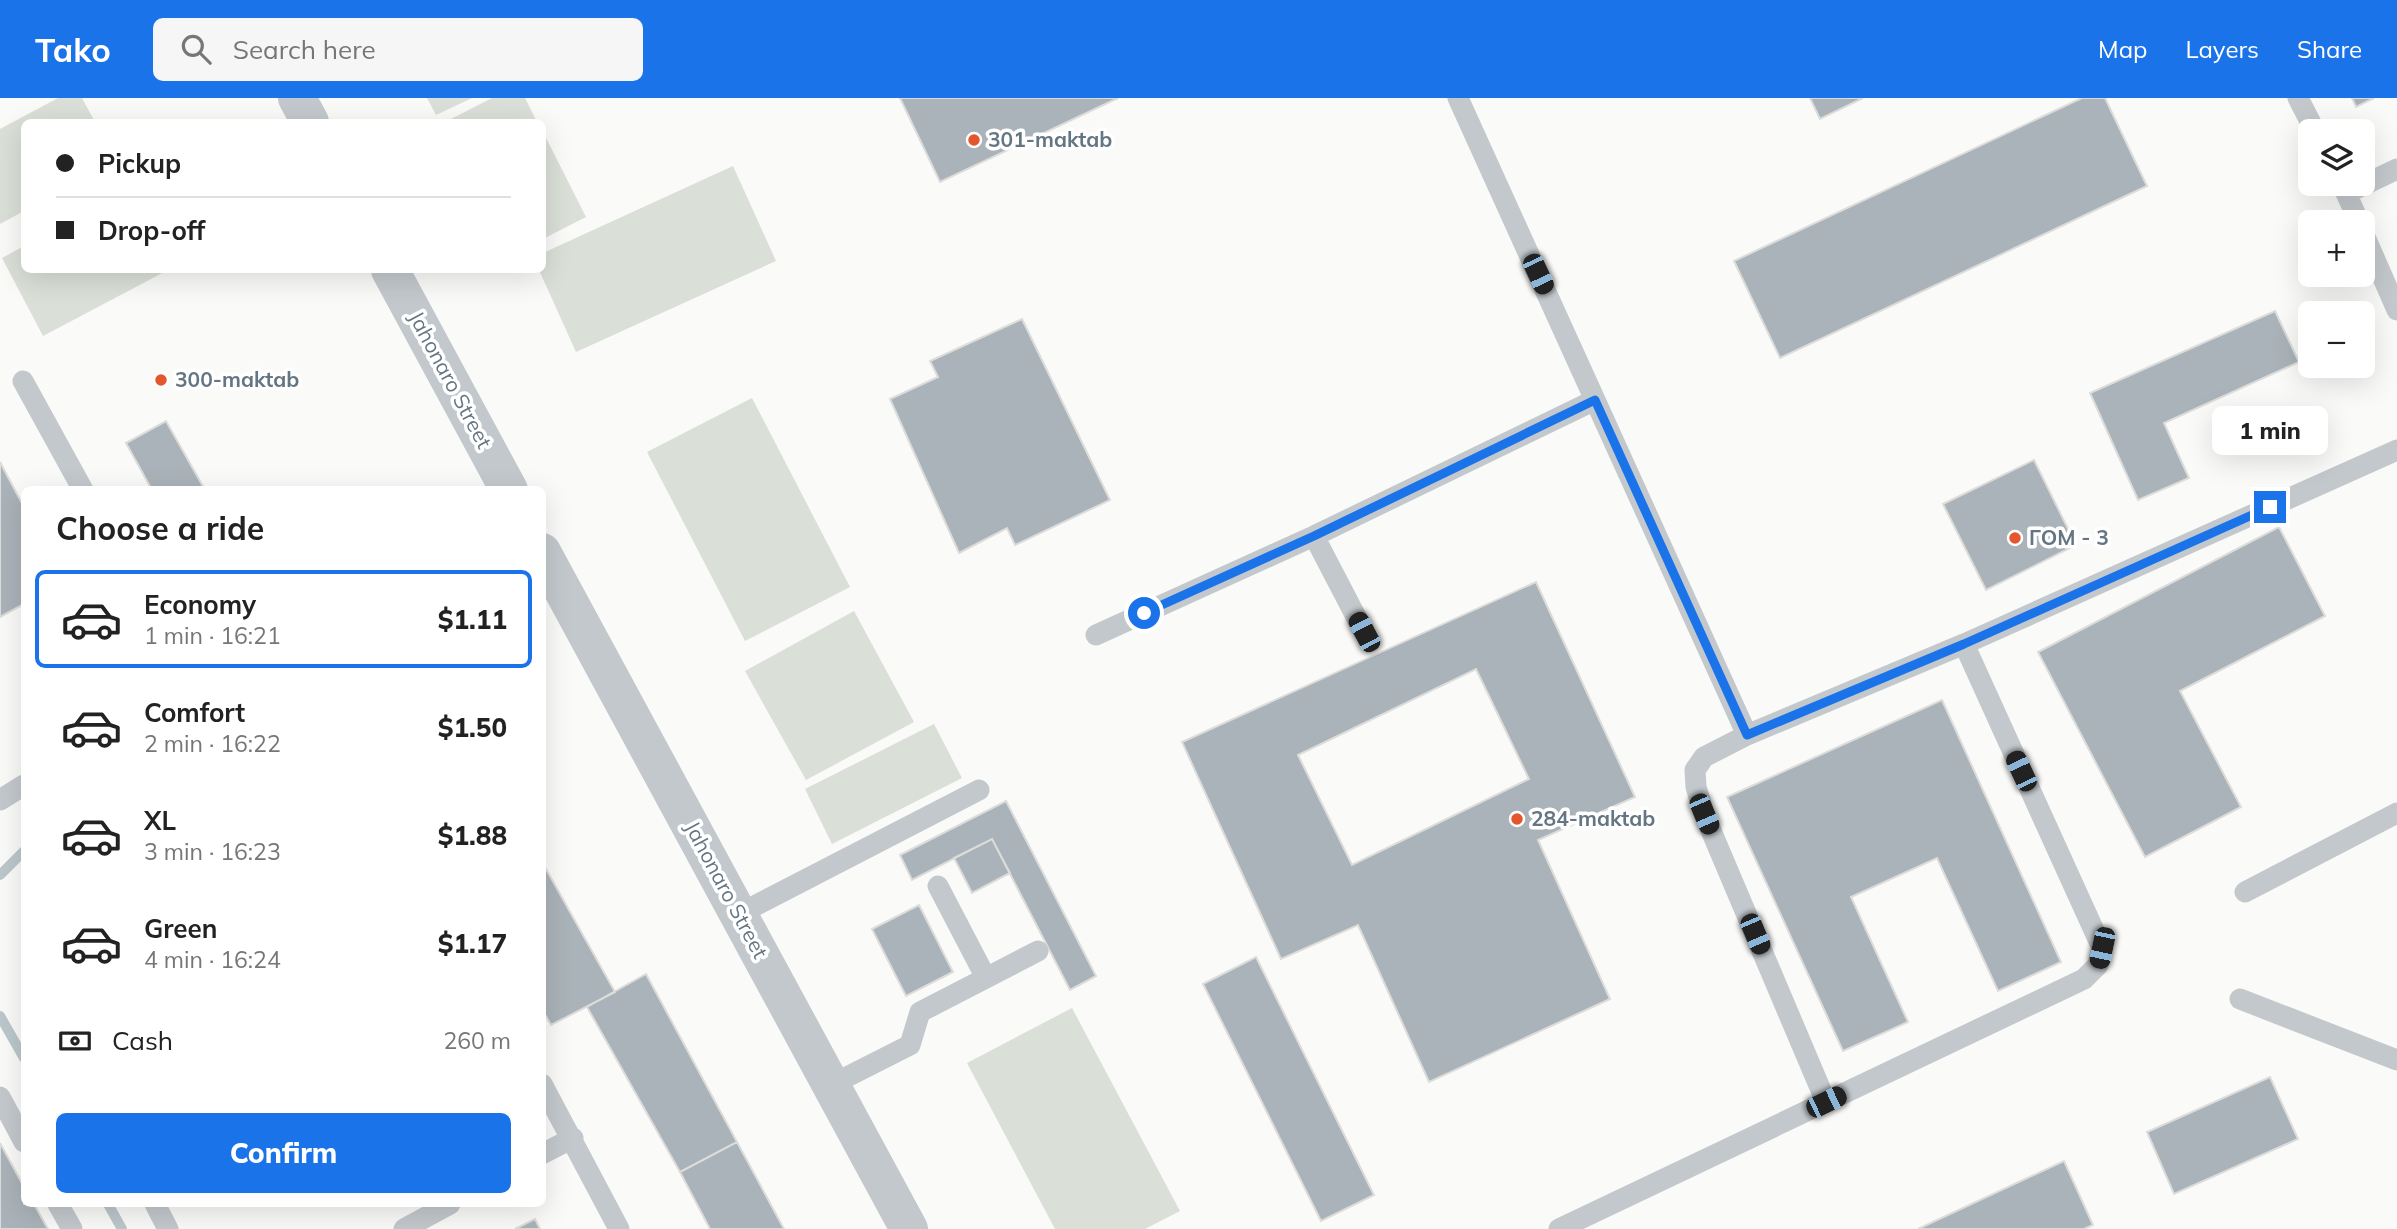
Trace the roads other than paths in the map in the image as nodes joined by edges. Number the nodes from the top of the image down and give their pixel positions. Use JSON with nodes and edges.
{"nodes":[{"id":1,"x":297,"y":98,"type":"edge"},
{"id":2,"x":1458,"y":98,"type":"edge"},
{"id":3,"x":2298,"y":98,"type":"edge"},
{"id":4,"x":308,"y":119,"type":"edge"},
{"id":5,"x":2309,"y":119,"type":"edge"},
{"id":6,"x":2397,"y":169,"type":"edge"},
{"id":7,"x":2375,"y":177,"type":"edge"},
{"id":8,"x":2375,"y":260,"type":"edge"},
{"id":9,"x":392,"y":273,"type":"edge"},
{"id":10,"x":2397,"y":310,"type":"edge"},
{"id":11,"x":23,"y":381,"type":"dead end"},
{"id":12,"x":1595,"y":400,"type":"junction"},
{"id":13,"x":2397,"y":450,"type":"edge"},
{"id":14,"x":81,"y":486,"type":"edge"},
{"id":15,"x":507,"y":486,"type":"edge"},
{"id":16,"x":1314,"y":536,"type":"junction"},
{"id":17,"x":547,"y":572,"type":"edge"},
{"id":18,"x":1364,"y":632,"type":"dead end"},
{"id":19,"x":1096,"y":635,"type":"dead end"},
{"id":20,"x":1964,"y":644,"type":"junction"},
{"id":21,"x":1747,"y":735,"type":"junction"},
{"id":22,"x":21,"y":787,"type":"edge"},
{"id":23,"x":979,"y":790,"type":"dead end"},
{"id":24,"x":0,"y":800,"type":"edge"},
{"id":25,"x":2397,"y":813,"type":"edge"},
{"id":26,"x":938,"y":886,"type":"dead end"},
{"id":27,"x":2245,"y":892,"type":"dead end"},
{"id":28,"x":739,"y":914,"type":"junction"},
{"id":29,"x":1038,"y":951,"type":"dead end"},
{"id":30,"x":986,"y":978,"type":"junction"},
{"id":31,"x":2241,"y":999,"type":"dead end"},
{"id":32,"x":2397,"y":1060,"type":"edge"},
{"id":33,"x":831,"y":1085,"type":"junction"},
{"id":34,"x":546,"y":1091,"type":"edge"},
{"id":35,"x":0,"y":1097,"type":"edge"},
{"id":36,"x":1826,"y":1102,"type":"junction"},
{"id":37,"x":21,"y":1136,"type":"edge"},
{"id":38,"x":573,"y":1138,"type":"junction"},
{"id":39,"x":546,"y":1152,"type":"edge"},
{"id":40,"x":60,"y":1207,"type":"edge"},
{"id":41,"x":157,"y":1207,"type":"edge"},
{"id":42,"x":444,"y":1207,"type":"edge"},
{"id":43,"x":72,"y":1229,"type":"edge"},
{"id":44,"x":168,"y":1229,"type":"edge"},
{"id":45,"x":404,"y":1229,"type":"edge"},
{"id":46,"x":619,"y":1229,"type":"edge"},
{"id":47,"x":909,"y":1229,"type":"edge"},
{"id":48,"x":1559,"y":1229,"type":"edge"}],
"edges":[{"from":1,"to":4,"type":"street"},
{"from":2,"to":12,"type":"lane"},
{"from":3,"to":5,"type":"lane"},
{"from":6,"to":7,"type":"lane"},
{"from":8,"to":10,"type":"lane"},
{"from":9,"to":15,"type":"street","name":"Jahonaro Street"},
{"from":11,"to":14,"type":"lane"},
{"from":12,"to":16,"type":"lane"},
{"from":12,"to":21,"type":"lane"},
{"from":13,"to":20,"type":"lane"},
{"from":16,"to":18,"type":"lane"},
{"from":16,"to":19,"type":"lane"},
{"from":17,"to":28,"type":"street","name":"Jahonaro Street"},
{"from":20,"to":21,"type":"lane"},
{"from":20,"to":36,"type":"lane"},
{"from":21,"to":36,"type":"lane"},
{"from":22,"to":24,"type":"lane"},
{"from":23,"to":28,"type":"lane"},
{"from":25,"to":27,"type":"lane"},
{"from":26,"to":30,"type":"lane"},
{"from":28,"to":33,"type":"street","name":"Jahonaro Street"},
{"from":29,"to":30,"type":"lane"},
{"from":30,"to":33,"type":"lane"},
{"from":31,"to":32,"type":"lane"},
{"from":33,"to":47,"type":"street","name":"Jahonaro Street"},
{"from":34,"to":38,"type":"lane"},
{"from":35,"to":37,"type":"lane"},
{"from":36,"to":48,"type":"lane"},
{"from":38,"to":39,"type":"lane"},
{"from":38,"to":46,"type":"lane"},
{"from":40,"to":43,"type":"lane"},
{"from":41,"to":44,"type":"lane"},
{"from":42,"to":45,"type":"lane"}]}
